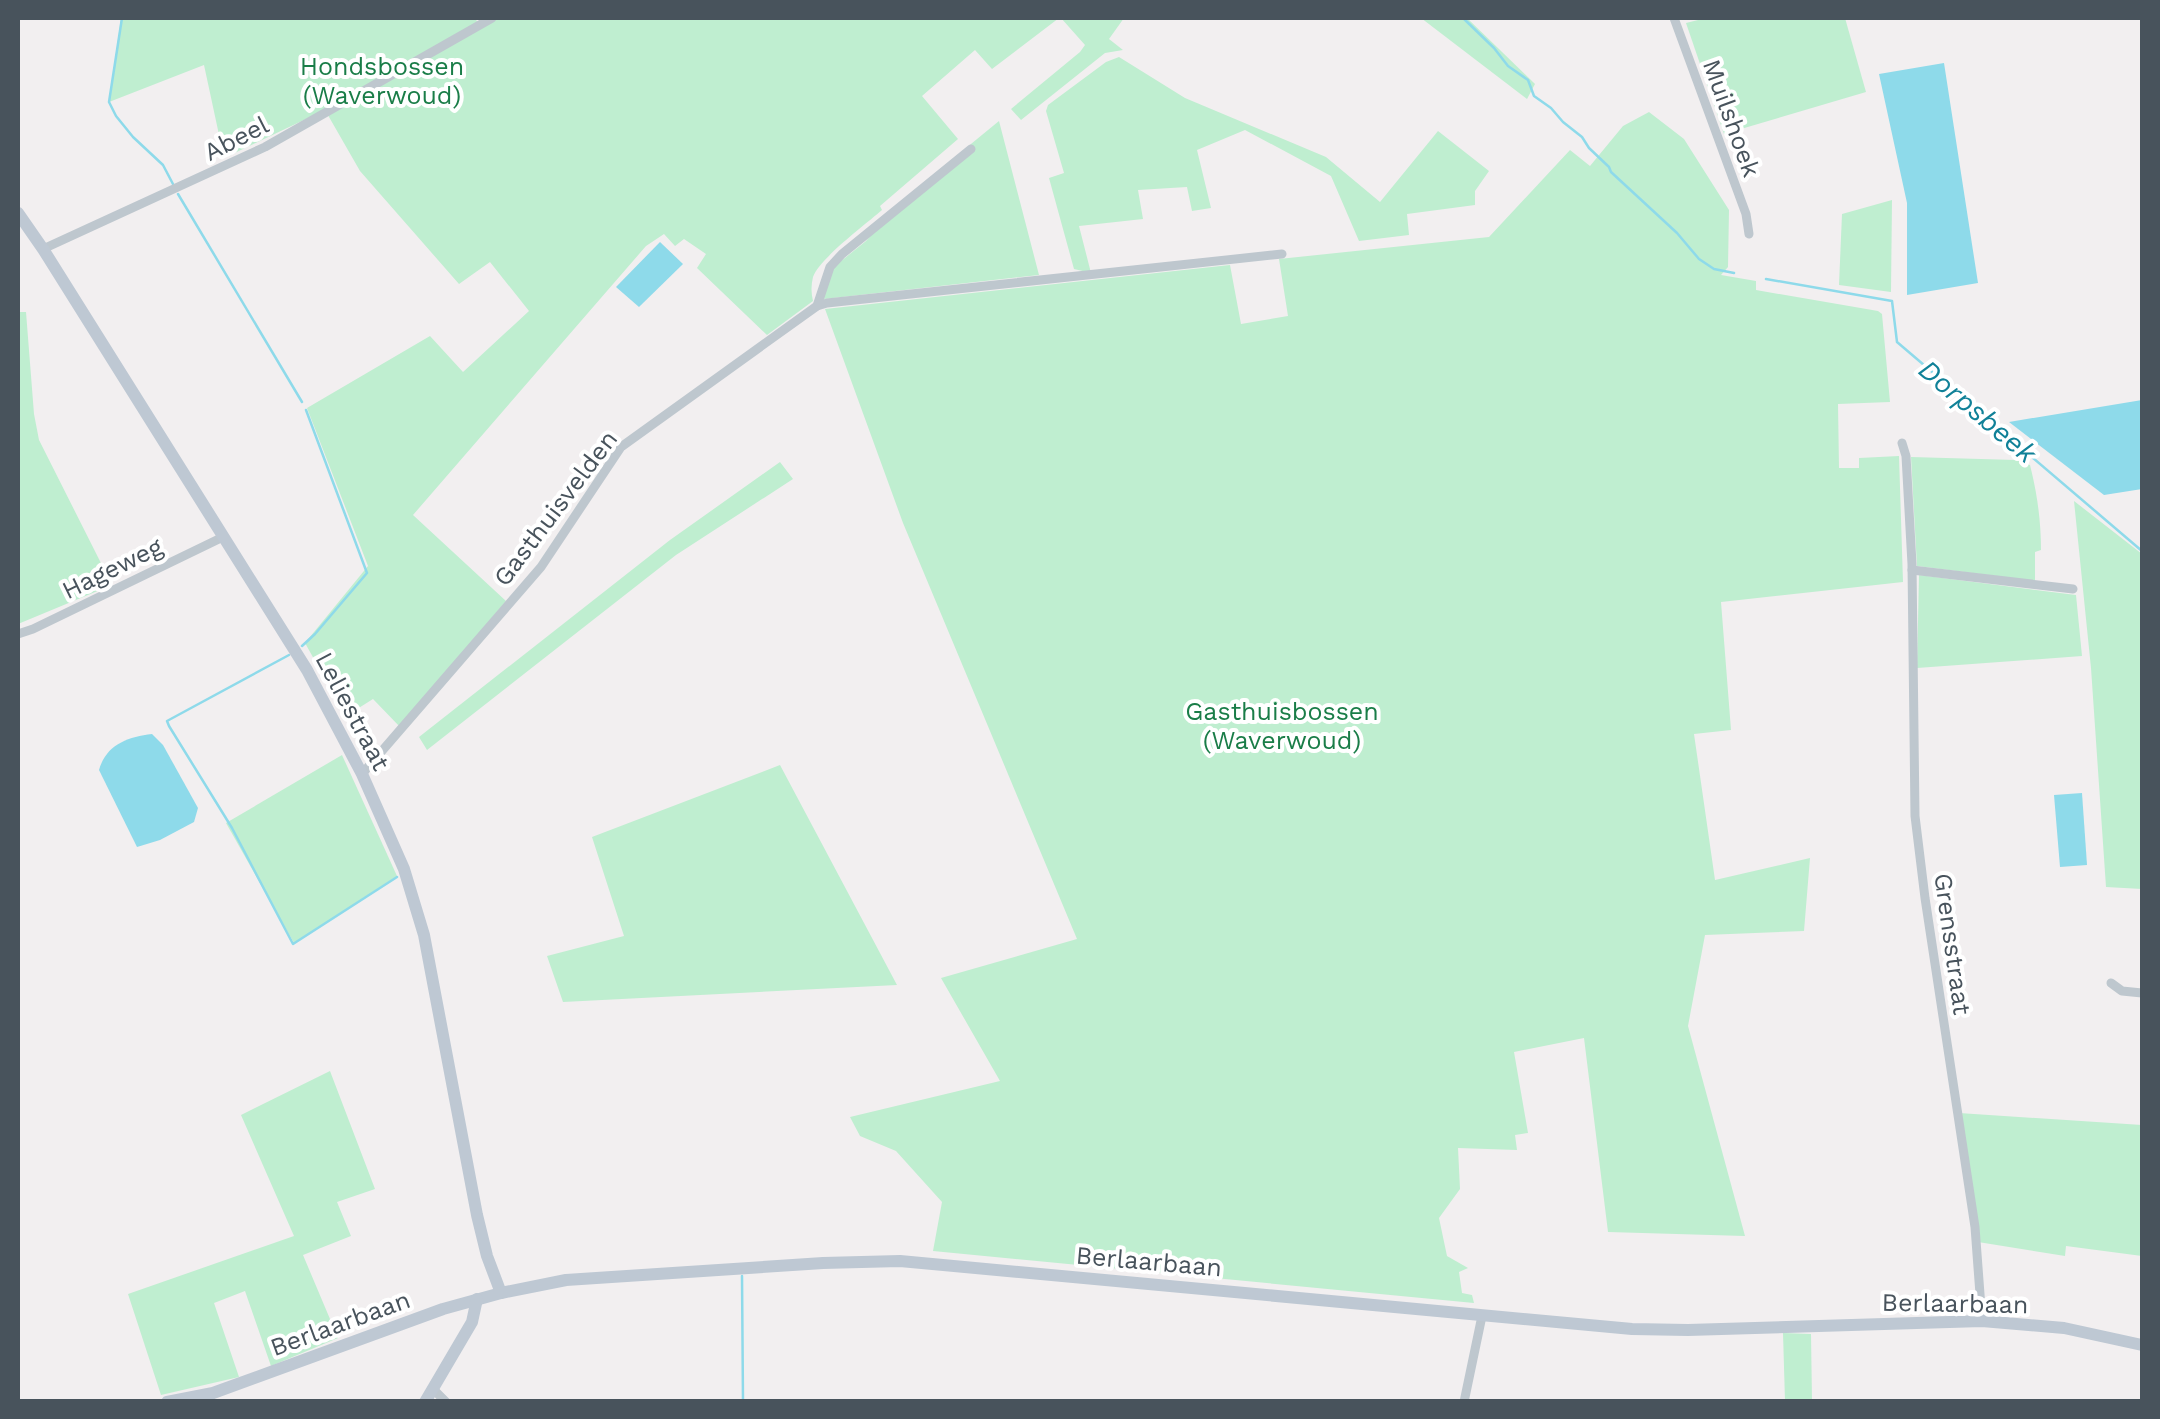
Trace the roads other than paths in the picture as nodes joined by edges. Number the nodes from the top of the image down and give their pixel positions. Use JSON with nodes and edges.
{"nodes":[{"id":1,"x":492,"y":18,"type":"edge"},
{"id":2,"x":1674,"y":18,"type":"edge"},
{"id":3,"x":971,"y":149,"type":"dead end"},
{"id":4,"x":18,"y":213,"type":"edge"},
{"id":5,"x":1749,"y":234,"type":"dead end"},
{"id":6,"x":43,"y":249,"type":"junction"},
{"id":7,"x":1282,"y":254,"type":"dead end"},
{"id":8,"x":817,"y":306,"type":"junction"},
{"id":9,"x":1902,"y":443,"type":"dead end"},
{"id":10,"x":223,"y":537,"type":"junction"},
{"id":11,"x":1912,"y":570,"type":"junction"},
{"id":12,"x":2073,"y":589,"type":"dead end"},
{"id":13,"x":18,"y":634,"type":"edge"},
{"id":14,"x":362,"y":774,"type":"junction"},
{"id":15,"x":2111,"y":983,"type":"dead end"},
{"id":16,"x":2142,"y":993,"type":"edge"},
{"id":17,"x":501,"y":1292,"type":"junction"},
{"id":18,"x":478,"y":1299,"type":"junction"},
{"id":19,"x":1482,"y":1316,"type":"junction"},
{"id":20,"x":1982,"y":1321,"type":"junction"},
{"id":21,"x":2142,"y":1345,"type":"edge"},
{"id":22,"x":429,"y":1395,"type":"edge"},
{"id":23,"x":167,"y":1402,"type":"edge"},
{"id":24,"x":446,"y":1402,"type":"edge"},
{"id":25,"x":1464,"y":1402,"type":"edge"}],
"edges":[{"from":1,"to":6,"type":"street","name":"Abeel"},
{"from":2,"to":5,"type":"street","name":"Muilshoek"},
{"from":3,"to":8,"type":"street"},
{"from":4,"to":6,"type":"street","name":"Leliestraat"},
{"from":6,"to":10,"type":"street","name":"Leliestraat"},
{"from":7,"to":8,"type":"street","name":"Gasthuisvelden"},
{"from":8,"to":14,"type":"street","name":"Gasthuisvelden"},
{"from":9,"to":11,"type":"street","name":"Grensstraat"},
{"from":10,"to":13,"type":"street","name":"Hageweg"},
{"from":10,"to":14,"type":"street","name":"Leliestraat"},
{"from":11,"to":12,"type":"street"},
{"from":11,"to":20,"type":"street","name":"Grensstraat"},
{"from":14,"to":17,"type":"street","name":"Leliestraat"},
{"from":15,"to":16,"type":"street"},
{"from":17,"to":18,"type":"street","name":"Berlaarbaan"},
{"from":17,"to":19,"type":"street","name":"Berlaarbaan"},
{"from":18,"to":22,"type":"street"},
{"from":18,"to":23,"type":"street","name":"Berlaarbaan"},
{"from":19,"to":20,"type":"street","name":"Berlaarbaan"},
{"from":19,"to":25,"type":"street"},
{"from":20,"to":21,"type":"street","name":"Berlaarbaan"},
{"from":22,"to":24,"type":"street"}]}
